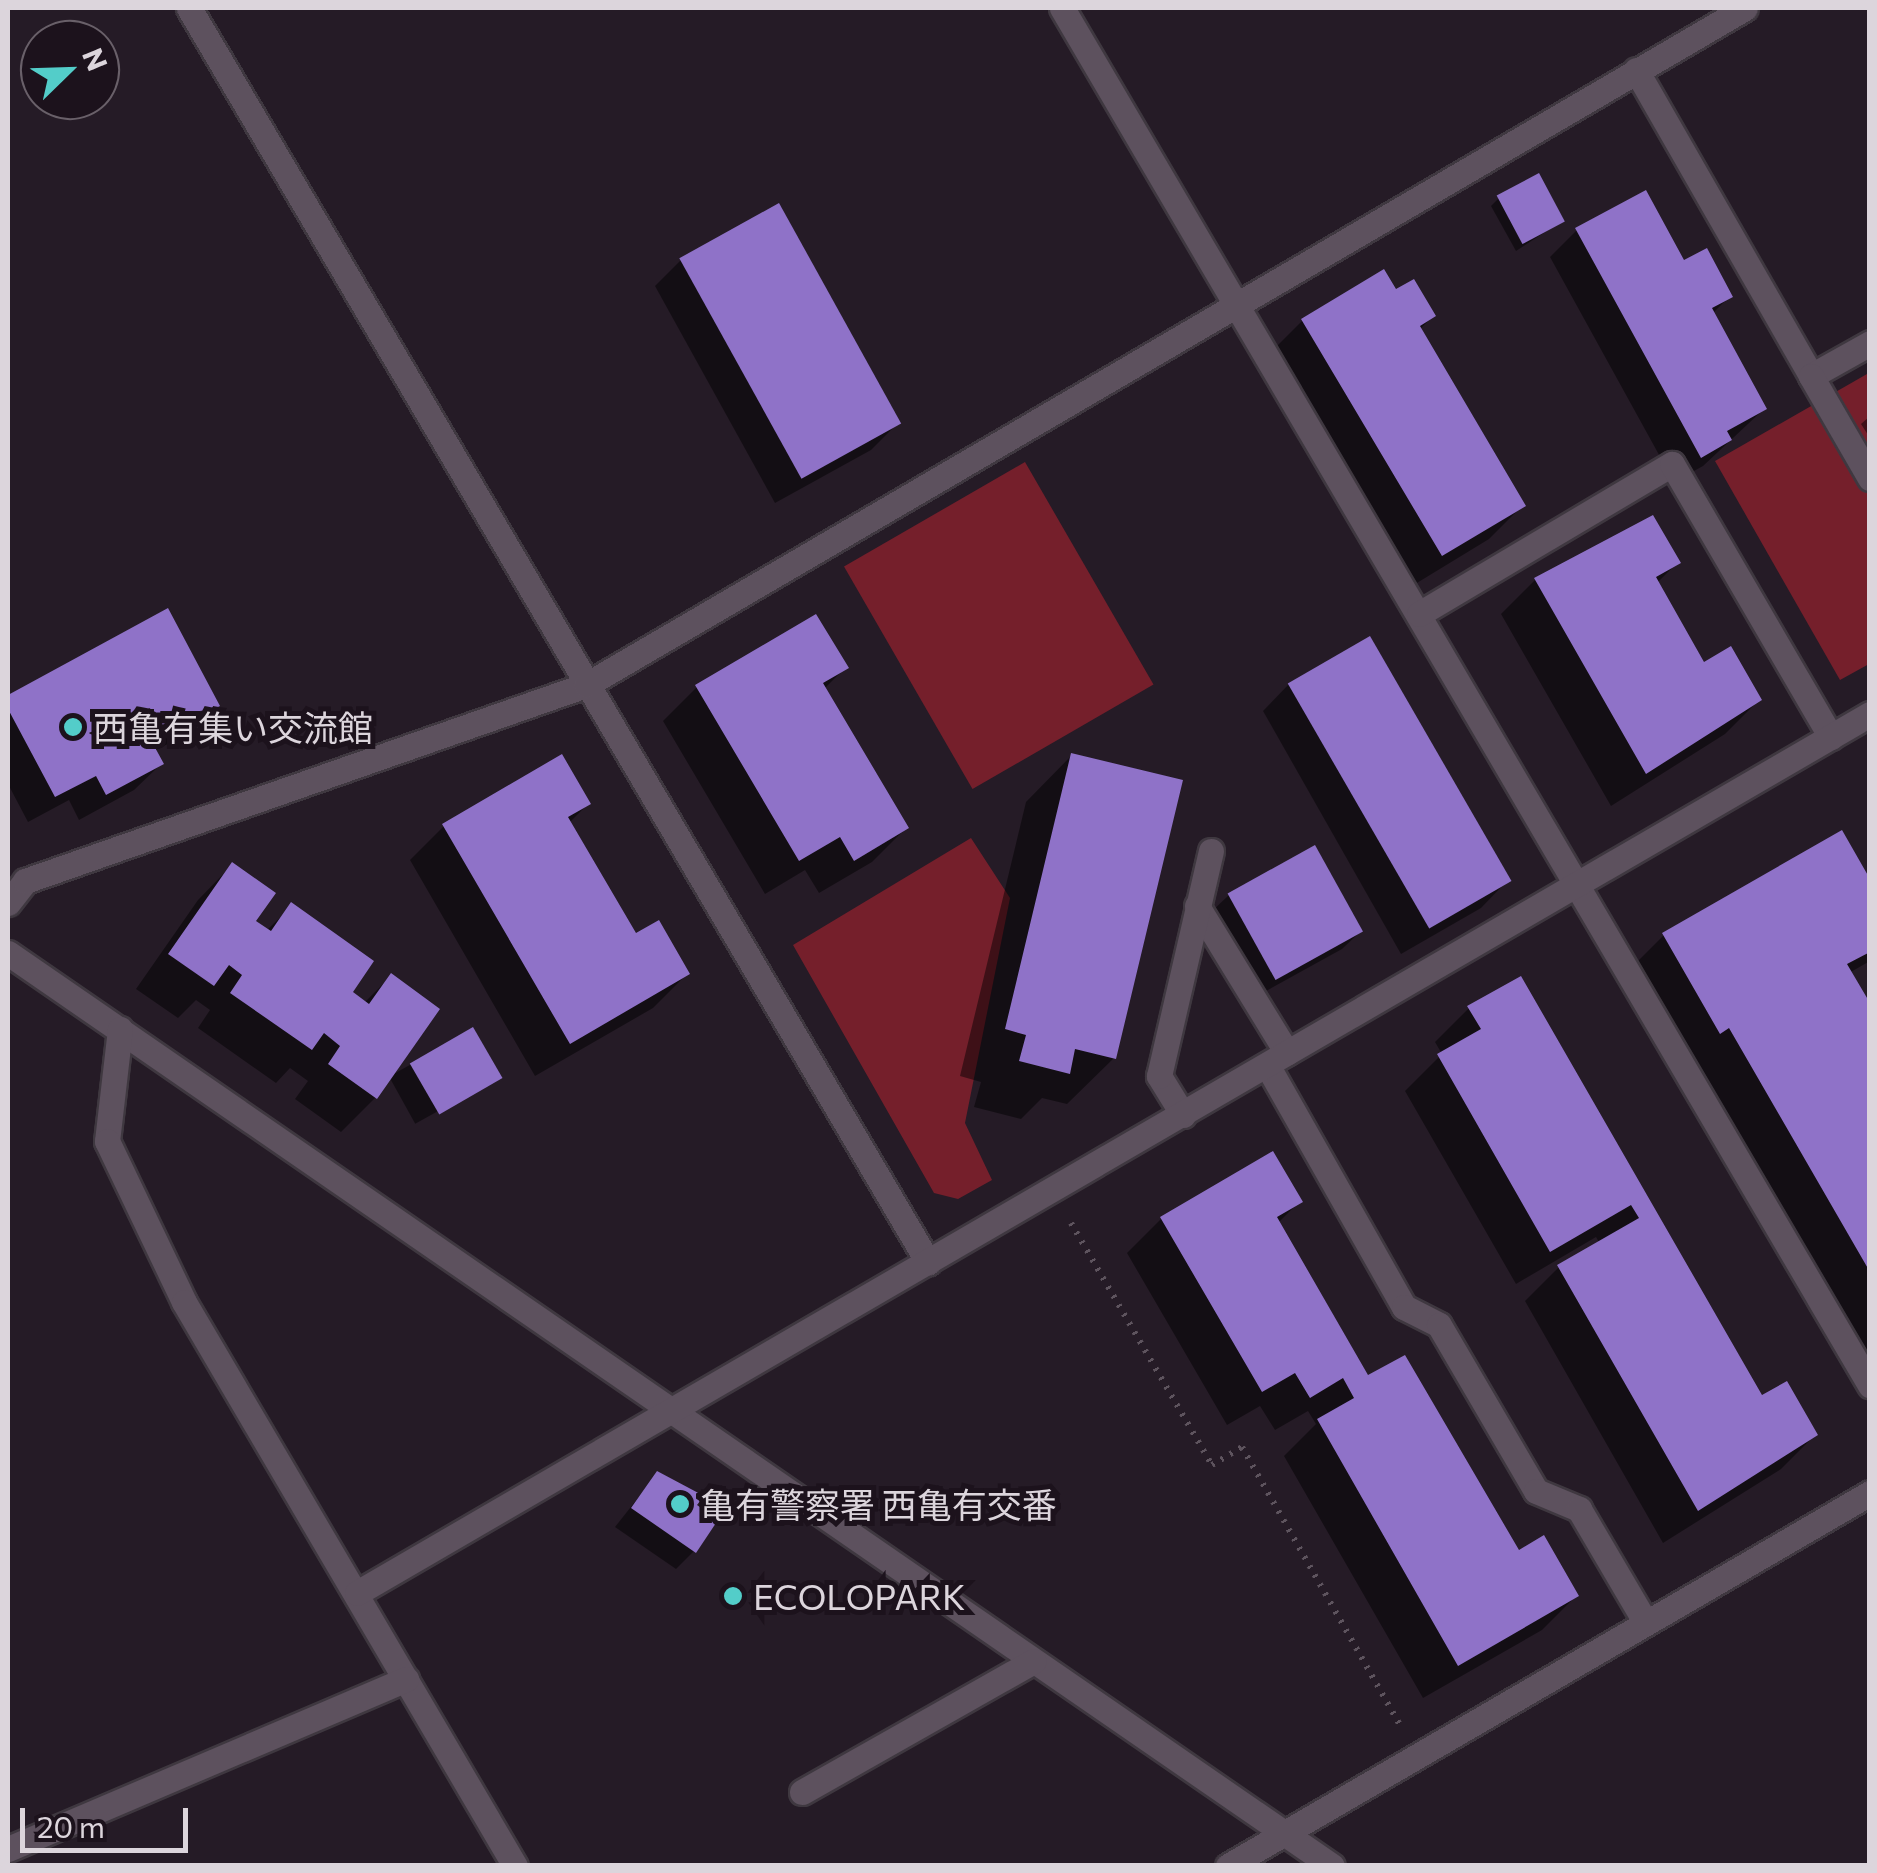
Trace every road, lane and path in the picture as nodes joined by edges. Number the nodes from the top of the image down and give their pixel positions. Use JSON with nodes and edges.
{"nodes":[{"id":1,"x":189,"y":8,"type":"edge"},
{"id":2,"x":1062,"y":8,"type":"edge"},
{"id":3,"x":1745,"y":8,"type":"edge"},
{"id":4,"x":1636,"y":70,"type":"junction"},
{"id":5,"x":1232,"y":304,"type":"junction"},
{"id":6,"x":1870,"y":343,"type":"edge"},
{"id":7,"x":1811,"y":376,"type":"junction"},
{"id":8,"x":1870,"y":478,"type":"edge"},
{"id":9,"x":1419,"y":614,"type":"junction"},
{"id":10,"x":586,"y":686,"type":"junction"},
{"id":11,"x":1870,"y":714,"type":"edge"},
{"id":12,"x":1831,"y":737,"type":"junction"},
{"id":13,"x":1210,"y":851,"type":"dead end"},
{"id":14,"x":1578,"y":882,"type":"junction"},
{"id":15,"x":8,"y":903,"type":"edge"},
{"id":16,"x":1198,"y":906,"type":"junction"},
{"id":17,"x":8,"y":953,"type":"edge"},
{"id":18,"x":120,"y":1029,"type":"junction"},
{"id":19,"x":1277,"y":1060,"type":"junction"},
{"id":20,"x":1182,"y":1115,"type":"junction"},
{"id":21,"x":1052,"y":1191,"type":"junction"},
{"id":22,"x":928,"y":1262,"type":"junction"},
{"id":23,"x":1870,"y":1385,"type":"edge"},
{"id":24,"x":671,"y":1410,"type":"junction"},
{"id":25,"x":1870,"y":1493,"type":"edge"},
{"id":26,"x":357,"y":1593,"type":"junction"},
{"id":27,"x":1644,"y":1620,"type":"junction"},
{"id":28,"x":1034,"y":1661,"type":"junction"},
{"id":29,"x":406,"y":1679,"type":"junction"},
{"id":30,"x":1417,"y":1754,"type":"junction"},
{"id":31,"x":802,"y":1792,"type":"dead end"},
{"id":32,"x":1284,"y":1832,"type":"junction"},
{"id":33,"x":8,"y":1849,"type":"edge"},
{"id":34,"x":514,"y":1866,"type":"edge"},
{"id":35,"x":1228,"y":1866,"type":"edge"},
{"id":36,"x":1332,"y":1866,"type":"edge"}],
"edges":[{"from":1,"to":10,"type":"street"},
{"from":2,"to":5,"type":"street"},
{"from":3,"to":4,"type":"street"},
{"from":4,"to":5,"type":"street"},
{"from":4,"to":7,"type":"street"},
{"from":5,"to":9,"type":"street"},
{"from":5,"to":10,"type":"street"},
{"from":6,"to":7,"type":"street"},
{"from":7,"to":8,"type":"street"},
{"from":9,"to":12,"type":"street"},
{"from":9,"to":14,"type":"street"},
{"from":10,"to":15,"type":"street"},
{"from":10,"to":22,"type":"street"},
{"from":11,"to":12,"type":"street"},
{"from":12,"to":14,"type":"street"},
{"from":13,"to":16,"type":"street"},
{"from":14,"to":19,"type":"street"},
{"from":14,"to":23,"type":"street"},
{"from":16,"to":19,"type":"street"},
{"from":16,"to":20,"type":"street"},
{"from":17,"to":18,"type":"street"},
{"from":18,"to":24,"type":"street"},
{"from":18,"to":26,"type":"street"},
{"from":19,"to":20,"type":"street"},
{"from":19,"to":27,"type":"street"},
{"from":20,"to":21,"type":"street"},
{"from":21,"to":22,"type":"street"},
{"from":21,"to":30,"type":"path"},
{"from":22,"to":24,"type":"street"},
{"from":24,"to":26,"type":"street"},
{"from":24,"to":28,"type":"street"},
{"from":25,"to":27,"type":"street"},
{"from":26,"to":29,"type":"street"},
{"from":27,"to":30,"type":"street"},
{"from":28,"to":31,"type":"street"},
{"from":28,"to":32,"type":"street"},
{"from":29,"to":33,"type":"street"},
{"from":29,"to":34,"type":"street"},
{"from":30,"to":32,"type":"street"},
{"from":32,"to":35,"type":"street"},
{"from":32,"to":36,"type":"street"}]}
